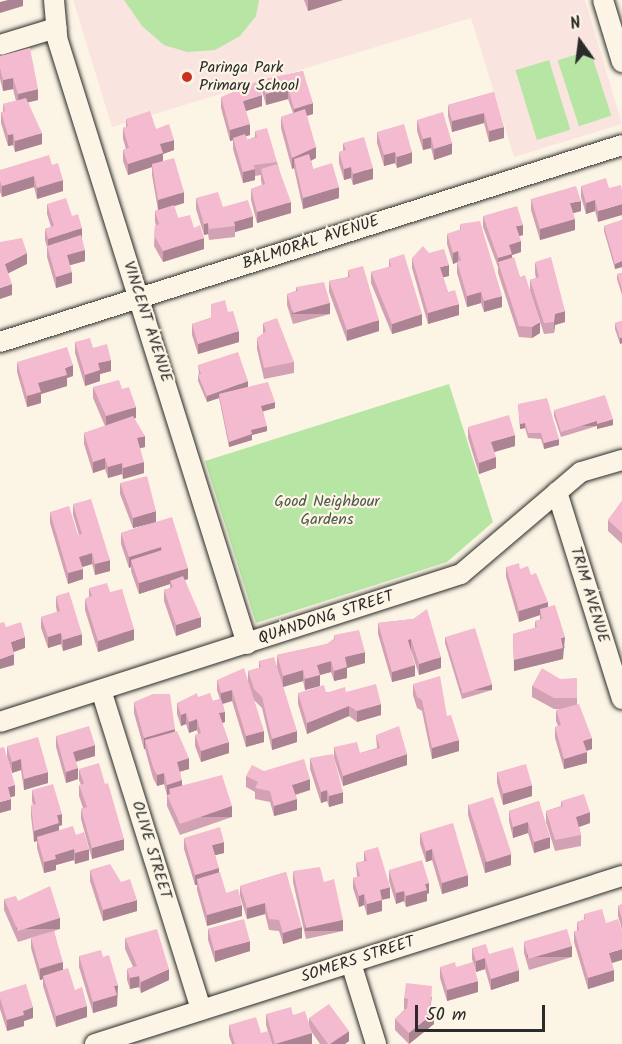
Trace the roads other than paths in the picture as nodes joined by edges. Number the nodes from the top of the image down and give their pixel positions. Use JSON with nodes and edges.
{"nodes":[{"id":1,"x":54,"y":0,"type":"edge"},
{"id":2,"x":603,"y":0,"type":"edge"},
{"id":3,"x":56,"y":28,"type":"junction"},
{"id":4,"x":0,"y":45,"type":"edge"},
{"id":5,"x":622,"y":62,"type":"edge"},
{"id":6,"x":622,"y":145,"type":"edge"},
{"id":7,"x":139,"y":298,"type":"junction"},
{"id":8,"x":0,"y":342,"type":"edge"},
{"id":9,"x":622,"y":460,"type":"edge"},
{"id":10,"x":557,"y":492,"type":"junction"},
{"id":11,"x":247,"y":644,"type":"junction"},
{"id":12,"x":101,"y":690,"type":"junction"},
{"id":13,"x":622,"y":699,"type":"edge"},
{"id":14,"x":0,"y":722,"type":"edge"},
{"id":15,"x":622,"y":876,"type":"edge"},
{"id":16,"x":351,"y":963,"type":"junction"},
{"id":17,"x":201,"y":1010,"type":"junction"},
{"id":18,"x":95,"y":1044,"type":"edge"},
{"id":19,"x":376,"y":1044,"type":"edge"}],
"edges":[{"from":1,"to":3,"type":"street","name":"VINCENT AVENUE"},
{"from":2,"to":5,"type":"street"},
{"from":3,"to":4,"type":"street"},
{"from":3,"to":7,"type":"street","name":"VINCENT AVENUE"},
{"from":6,"to":7,"type":"street","name":"BALMORAL AVENUE"},
{"from":7,"to":8,"type":"street","name":"BALMORAL AVENUE"},
{"from":7,"to":11,"type":"street","name":"VINCENT AVENUE"},
{"from":9,"to":10,"type":"street","name":"QUANDONG STREET"},
{"from":10,"to":11,"type":"street","name":"QUANDONG STREET"},
{"from":10,"to":13,"type":"street","name":"TRIM AVENUE"},
{"from":11,"to":12,"type":"street","name":"QUANDONG STREET"},
{"from":12,"to":14,"type":"street","name":"QUANDONG STREET"},
{"from":12,"to":17,"type":"street","name":"OLIVE STREET"},
{"from":15,"to":16,"type":"street","name":"SOMERS STREET"},
{"from":16,"to":17,"type":"street","name":"SOMERS STREET"},
{"from":16,"to":19,"type":"street"},
{"from":17,"to":18,"type":"street","name":"SOMERS STREET"}]}
